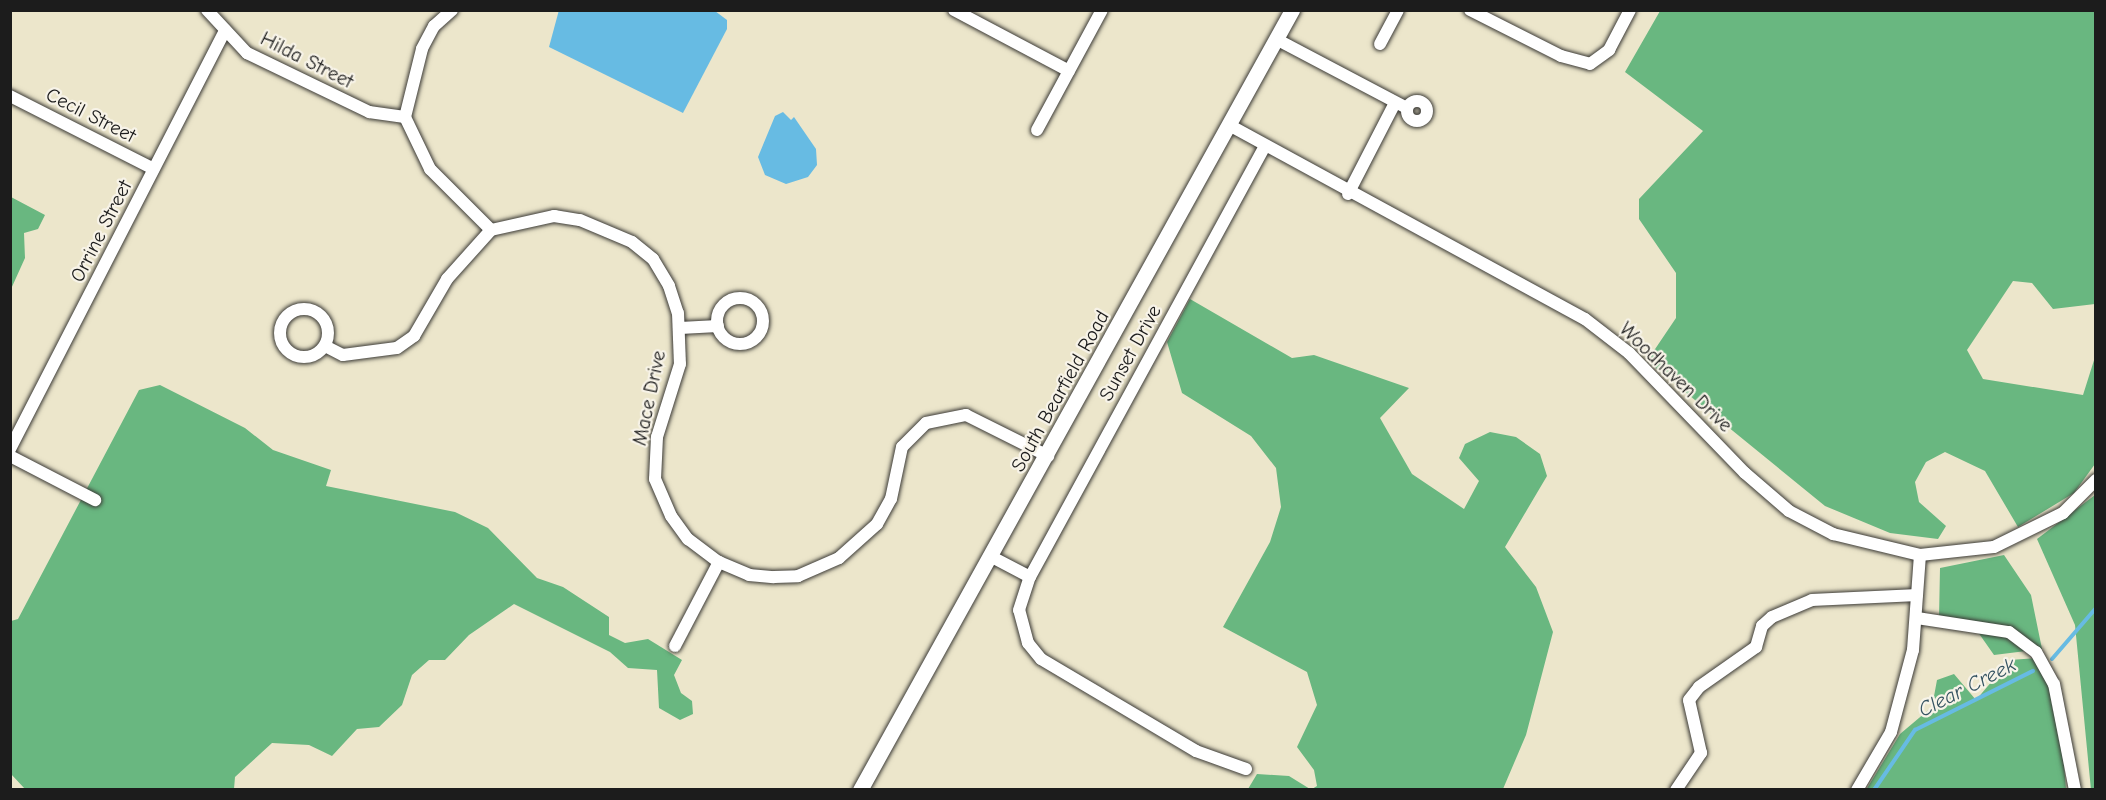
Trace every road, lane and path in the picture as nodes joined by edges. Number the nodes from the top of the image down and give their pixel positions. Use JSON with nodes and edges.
{"nodes":[{"id":1,"x":207,"y":10,"type":"edge"},
{"id":2,"x":452,"y":10,"type":"edge"},
{"id":3,"x":954,"y":10,"type":"edge"},
{"id":4,"x":1102,"y":10,"type":"edge"},
{"id":5,"x":1292,"y":10,"type":"edge"},
{"id":6,"x":1398,"y":10,"type":"edge"},
{"id":7,"x":1470,"y":10,"type":"edge"},
{"id":8,"x":1630,"y":10,"type":"edge"},
{"id":9,"x":225,"y":30,"type":"junction"},
{"id":10,"x":1276,"y":39,"type":"junction"},
{"id":11,"x":1380,"y":44,"type":"dead end"},
{"id":12,"x":1069,"y":71,"type":"junction"},
{"id":13,"x":10,"y":96,"type":"edge"},
{"id":14,"x":405,"y":117,"type":"junction"},
{"id":15,"x":1229,"y":125,"type":"junction"},
{"id":16,"x":1037,"y":129,"type":"dead end"},
{"id":17,"x":1264,"y":148,"type":"junction"},
{"id":18,"x":154,"y":169,"type":"junction"},
{"id":19,"x":1348,"y":194,"type":"junction"},
{"id":20,"x":491,"y":230,"type":"junction"},
{"id":21,"x":717,"y":326,"type":"dead end"},
{"id":22,"x":680,"y":328,"type":"junction"},
{"id":23,"x":325,"y":346,"type":"junction"},
{"id":24,"x":10,"y":449,"type":"edge"},
{"id":25,"x":10,"y":456,"type":"edge"},
{"id":26,"x":1048,"y":456,"type":"junction"},
{"id":27,"x":2096,"y":480,"type":"edge"},
{"id":28,"x":95,"y":500,"type":"dead end"},
{"id":29,"x":1920,"y":555,"type":"junction"},
{"id":30,"x":990,"y":556,"type":"junction"},
{"id":31,"x":719,"y":562,"type":"junction"},
{"id":32,"x":1030,"y":577,"type":"junction"},
{"id":33,"x":1917,"y":595,"type":"junction"},
{"id":34,"x":1917,"y":618,"type":"junction"},
{"id":35,"x":675,"y":646,"type":"dead end"},
{"id":36,"x":1246,"y":769,"type":"dead end"},
{"id":37,"x":860,"y":789,"type":"edge"},
{"id":38,"x":1676,"y":789,"type":"edge"},
{"id":39,"x":1857,"y":789,"type":"edge"},
{"id":40,"x":2075,"y":789,"type":"edge"}],
"edges":[{"from":1,"to":9,"type":"street","name":"Hilda Street"},
{"from":2,"to":14,"type":"street"},
{"from":3,"to":12,"type":"street"},
{"from":4,"to":12,"type":"street"},
{"from":5,"to":10,"type":"street","name":"South Bearfield Road"},
{"from":6,"to":11,"type":"street"},
{"from":7,"to":8,"type":"street"},
{"from":9,"to":14,"type":"street","name":"Hilda Street"},
{"from":9,"to":18,"type":"street","name":"Orrine Street"},
{"from":10,"to":15,"type":"street","name":"South Bearfield Road"},
{"from":10,"to":19,"type":"street"},
{"from":12,"to":16,"type":"street"},
{"from":13,"to":18,"type":"street","name":"Cecil Street"},
{"from":14,"to":20,"type":"street"},
{"from":15,"to":17,"type":"street","name":"Woodhaven Drive"},
{"from":15,"to":26,"type":"street","name":"South Bearfield Road"},
{"from":17,"to":19,"type":"street","name":"Woodhaven Drive"},
{"from":17,"to":32,"type":"street","name":"Sunset Drive"},
{"from":18,"to":24,"type":"street","name":"Orrine Street"},
{"from":19,"to":29,"type":"street","name":"Woodhaven Drive"},
{"from":20,"to":22,"type":"street","name":"Mace Drive"},
{"from":20,"to":23,"type":"street"},
{"from":21,"to":22,"type":"street"},
{"from":22,"to":31,"type":"street","name":"Mace Drive"},
{"from":23,"to":23,"type":"street"},
{"from":25,"to":28,"type":"street"},
{"from":26,"to":30,"type":"street","name":"South Bearfield Road"},
{"from":26,"to":31,"type":"street","name":"Mace Drive"},
{"from":27,"to":29,"type":"street","name":"Woodhaven Drive"},
{"from":29,"to":33,"type":"street"},
{"from":30,"to":32,"type":"street"},
{"from":30,"to":37,"type":"street","name":"South Bearfield Road"},
{"from":31,"to":35,"type":"street"},
{"from":32,"to":36,"type":"street","name":"Sunset Drive"},
{"from":33,"to":34,"type":"street"},
{"from":33,"to":38,"type":"street"},
{"from":34,"to":39,"type":"street"},
{"from":34,"to":40,"type":"street"}]}
